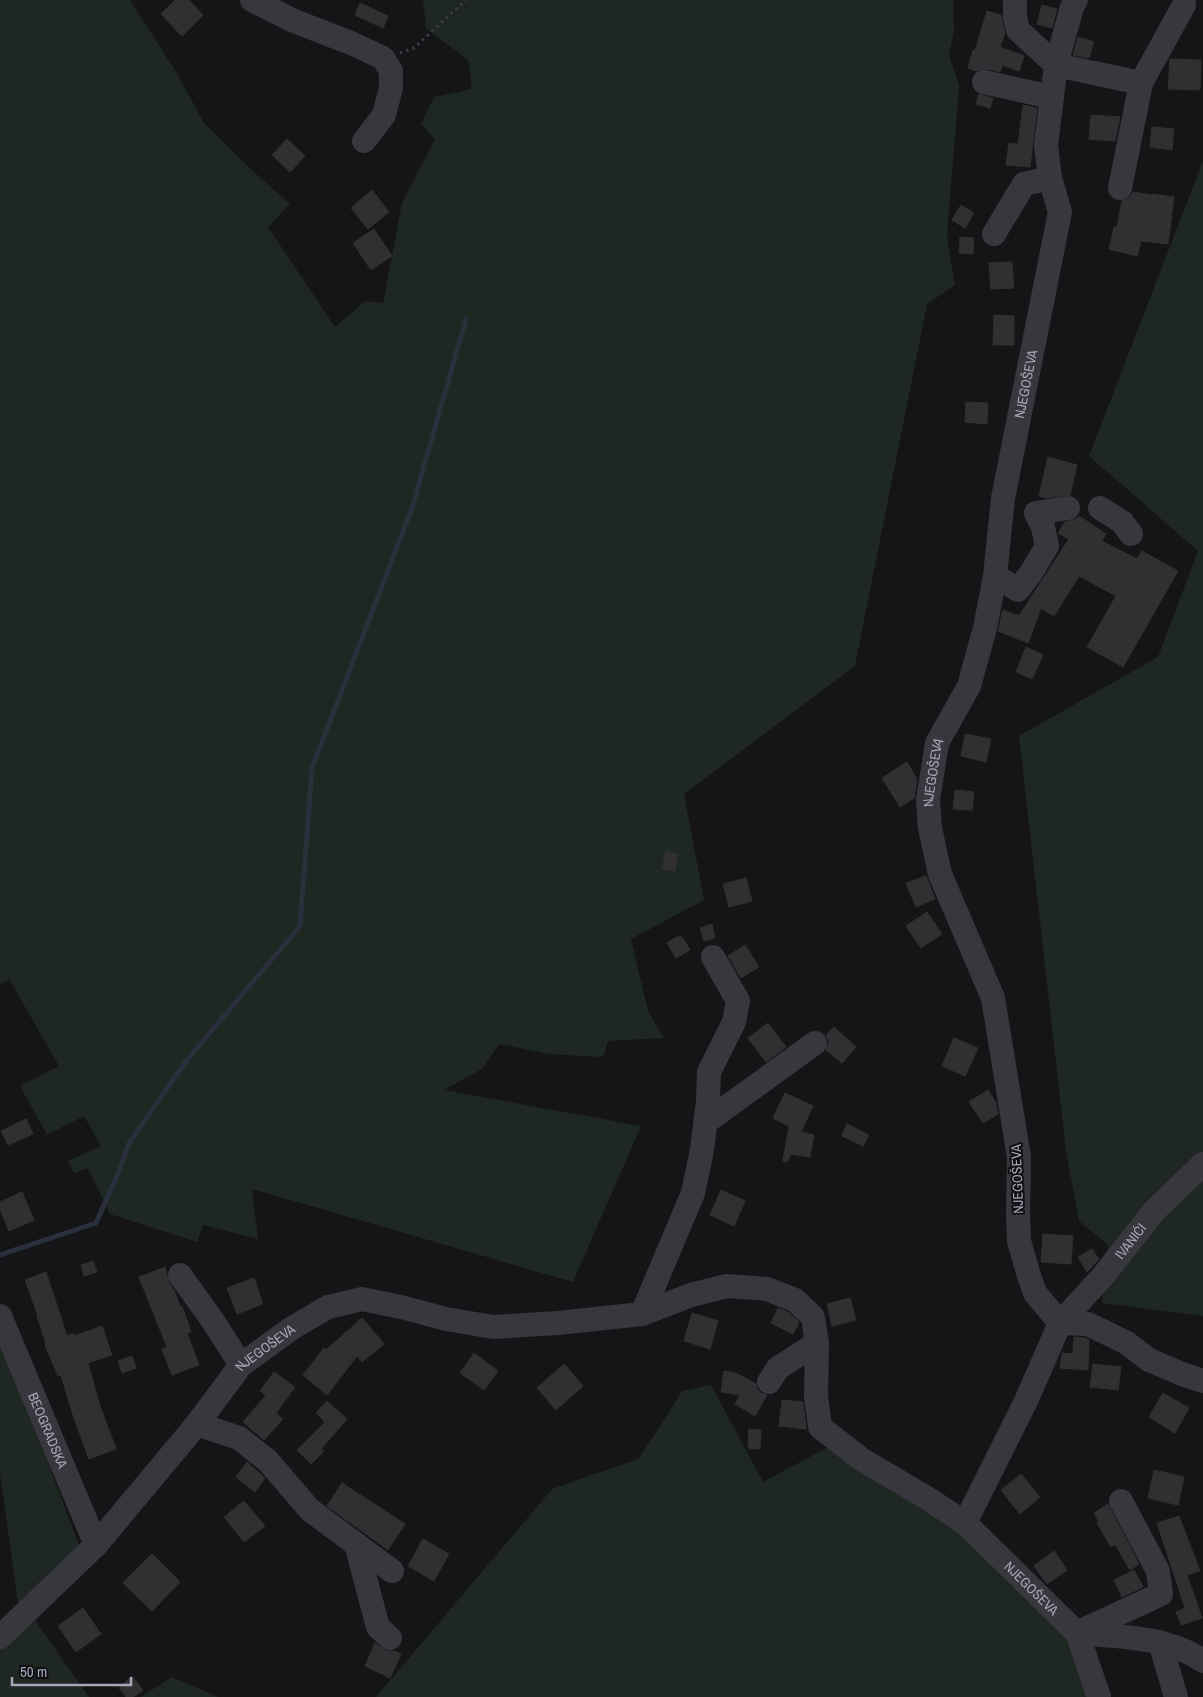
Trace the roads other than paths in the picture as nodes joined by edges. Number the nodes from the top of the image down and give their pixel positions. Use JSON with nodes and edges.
{"nodes":[{"id":1,"x":252,"y":0,"type":"edge"},
{"id":2,"x":1015,"y":0,"type":"edge"},
{"id":3,"x":1076,"y":0,"type":"edge"},
{"id":4,"x":1184,"y":6,"type":"dead end"},
{"id":5,"x":1056,"y":65,"type":"junction"},
{"id":6,"x":984,"y":82,"type":"dead end"},
{"id":7,"x":1141,"y":83,"type":"junction"},
{"id":8,"x":1051,"y":97,"type":"junction"},
{"id":9,"x":364,"y":141,"type":"dead end"},
{"id":10,"x":1050,"y":178,"type":"junction"},
{"id":11,"x":1120,"y":188,"type":"dead end"},
{"id":12,"x":994,"y":234,"type":"dead end"},
{"id":13,"x":1068,"y":508,"type":"dead end"},
{"id":14,"x":1100,"y":508,"type":"dead end"},
{"id":15,"x":1131,"y":534,"type":"dead end"},
{"id":16,"x":995,"y":576,"type":"junction"},
{"id":17,"x":712,"y":957,"type":"dead end"},
{"id":18,"x":815,"y":1043,"type":"dead end"},
{"id":19,"x":706,"y":1122,"type":"junction"},
{"id":20,"x":1203,"y":1164,"type":"edge"},
{"id":21,"x":180,"y":1275,"type":"dead end"},
{"id":22,"x":642,"y":1314,"type":"junction"},
{"id":23,"x":0,"y":1316,"type":"edge"},
{"id":24,"x":1060,"y":1323,"type":"junction"},
{"id":25,"x":818,"y":1343,"type":"junction"},
{"id":26,"x":241,"y":1365,"type":"junction"},
{"id":27,"x":1203,"y":1381,"type":"edge"},
{"id":28,"x":769,"y":1382,"type":"dead end"},
{"id":29,"x":197,"y":1424,"type":"junction"},
{"id":30,"x":1121,"y":1501,"type":"dead end"},
{"id":31,"x":965,"y":1523,"type":"junction"},
{"id":32,"x":96,"y":1544,"type":"junction"},
{"id":33,"x":356,"y":1544,"type":"junction"},
{"id":34,"x":392,"y":1571,"type":"dead end"},
{"id":35,"x":2,"y":1630,"type":"edge"},
{"id":36,"x":1077,"y":1632,"type":"junction"},
{"id":37,"x":390,"y":1638,"type":"dead end"},
{"id":38,"x":1160,"y":1642,"type":"junction"},
{"id":39,"x":1203,"y":1661,"type":"edge"},
{"id":40,"x":1099,"y":1697,"type":"edge"},
{"id":41,"x":1176,"y":1697,"type":"edge"}],
"edges":[{"from":1,"to":9,"type":"street"},
{"from":2,"to":5,"type":"street"},
{"from":3,"to":5,"type":"street","name":"NJEGOŠEVA"},
{"from":4,"to":7,"type":"street"},
{"from":5,"to":7,"type":"street"},
{"from":5,"to":8,"type":"street","name":"NJEGOŠEVA"},
{"from":6,"to":8,"type":"street"},
{"from":7,"to":11,"type":"street"},
{"from":8,"to":10,"type":"street","name":"NJEGOŠEVA"},
{"from":10,"to":12,"type":"street"},
{"from":10,"to":16,"type":"street","name":"NJEGOŠEVA"},
{"from":13,"to":16,"type":"street"},
{"from":14,"to":15,"type":"street"},
{"from":16,"to":24,"type":"street","name":"NJEGOŠEVA"},
{"from":17,"to":19,"type":"street"},
{"from":18,"to":19,"type":"street"},
{"from":19,"to":22,"type":"street"},
{"from":20,"to":24,"type":"street","name":"IVANIĆI"},
{"from":21,"to":26,"type":"street"},
{"from":22,"to":25,"type":"street","name":"NJEGOŠEVA"},
{"from":22,"to":26,"type":"street","name":"NJEGOŠEVA"},
{"from":23,"to":32,"type":"street","name":"BEOGRADSKA"},
{"from":24,"to":27,"type":"street"},
{"from":24,"to":31,"type":"street"},
{"from":25,"to":28,"type":"street"},
{"from":25,"to":31,"type":"street","name":"NJEGOŠEVA"},
{"from":26,"to":29,"type":"street","name":"NJEGOŠEVA"},
{"from":29,"to":32,"type":"street","name":"NJEGOŠEVA"},
{"from":29,"to":33,"type":"street"},
{"from":30,"to":36,"type":"street"},
{"from":31,"to":36,"type":"street","name":"NJEGOŠEVA"},
{"from":32,"to":35,"type":"street","name":"NJEGOŠEVA"},
{"from":33,"to":34,"type":"street"},
{"from":33,"to":37,"type":"street"},
{"from":36,"to":38,"type":"street"},
{"from":36,"to":40,"type":"street","name":"NJEGOŠEVA"},
{"from":38,"to":39,"type":"street"},
{"from":38,"to":41,"type":"street"}]}
